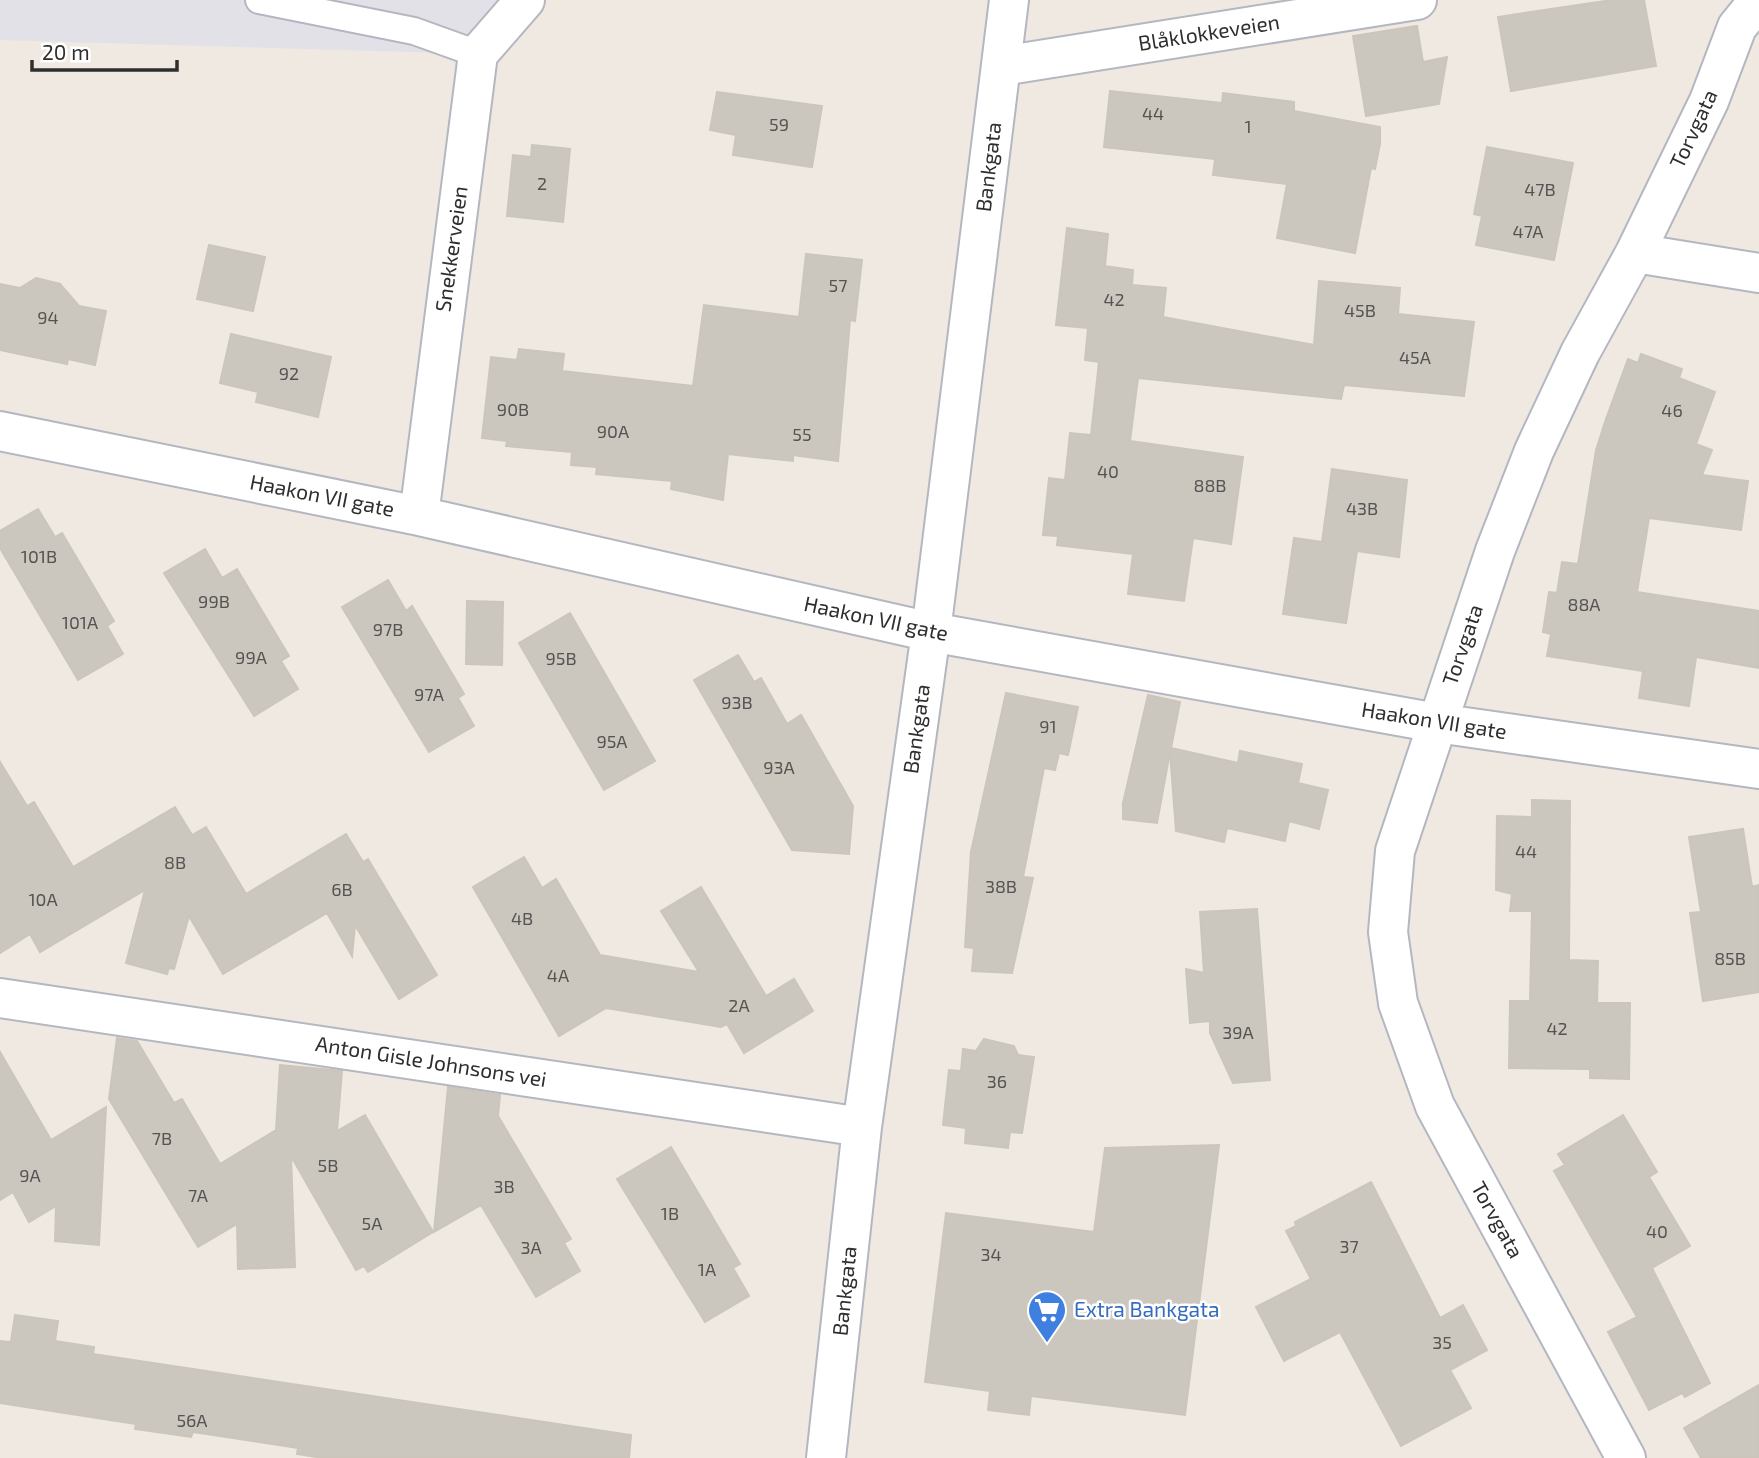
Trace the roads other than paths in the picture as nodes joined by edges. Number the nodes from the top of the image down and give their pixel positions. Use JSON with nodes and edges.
{"nodes":[{"id":1,"x":259,"y":0,"type":"edge"},
{"id":2,"x":525,"y":0,"type":"edge"},
{"id":3,"x":1009,"y":0,"type":"edge"},
{"id":4,"x":1417,"y":0,"type":"edge"},
{"id":5,"x":1759,"y":0,"type":"edge"},
{"id":6,"x":478,"y":54,"type":"junction"},
{"id":7,"x":1002,"y":66,"type":"junction"},
{"id":8,"x":1635,"y":253,"type":"junction"},
{"id":9,"x":1759,"y":273,"type":"edge"},
{"id":10,"x":0,"y":431,"type":"edge"},
{"id":11,"x":419,"y":516,"type":"junction"},
{"id":12,"x":931,"y":632,"type":"junction"},
{"id":13,"x":1437,"y":723,"type":"junction"},
{"id":14,"x":1759,"y":769,"type":"edge"},
{"id":15,"x":0,"y":998,"type":"edge"},
{"id":16,"x":862,"y":1126,"type":"junction"},
{"id":17,"x":827,"y":1458,"type":"edge"},
{"id":18,"x":1626,"y":1458,"type":"edge"}],
"edges":[{"from":1,"to":6,"type":"lane"},
{"from":2,"to":6,"type":"street"},
{"from":3,"to":7,"type":"street","name":"Bankgata"},
{"from":4,"to":7,"type":"street","name":"Blåklokkeveien"},
{"from":5,"to":8,"type":"street","name":"Torvgata"},
{"from":6,"to":11,"type":"street","name":"Snekkerveien"},
{"from":7,"to":12,"type":"street","name":"Bankgata"},
{"from":8,"to":9,"type":"street"},
{"from":8,"to":13,"type":"street","name":"Torvgata"},
{"from":10,"to":11,"type":"street","name":"Haakon VII gate"},
{"from":11,"to":12,"type":"street","name":"Haakon VII gate"},
{"from":12,"to":13,"type":"street","name":"Haakon VII gate"},
{"from":12,"to":16,"type":"street","name":"Bankgata"},
{"from":13,"to":14,"type":"street","name":"Haakon VII gate"},
{"from":13,"to":18,"type":"street","name":"Torvgata"},
{"from":15,"to":16,"type":"street","name":"Anton Gisle Johnsons vei"},
{"from":16,"to":17,"type":"street","name":"Bankgata"}]}
